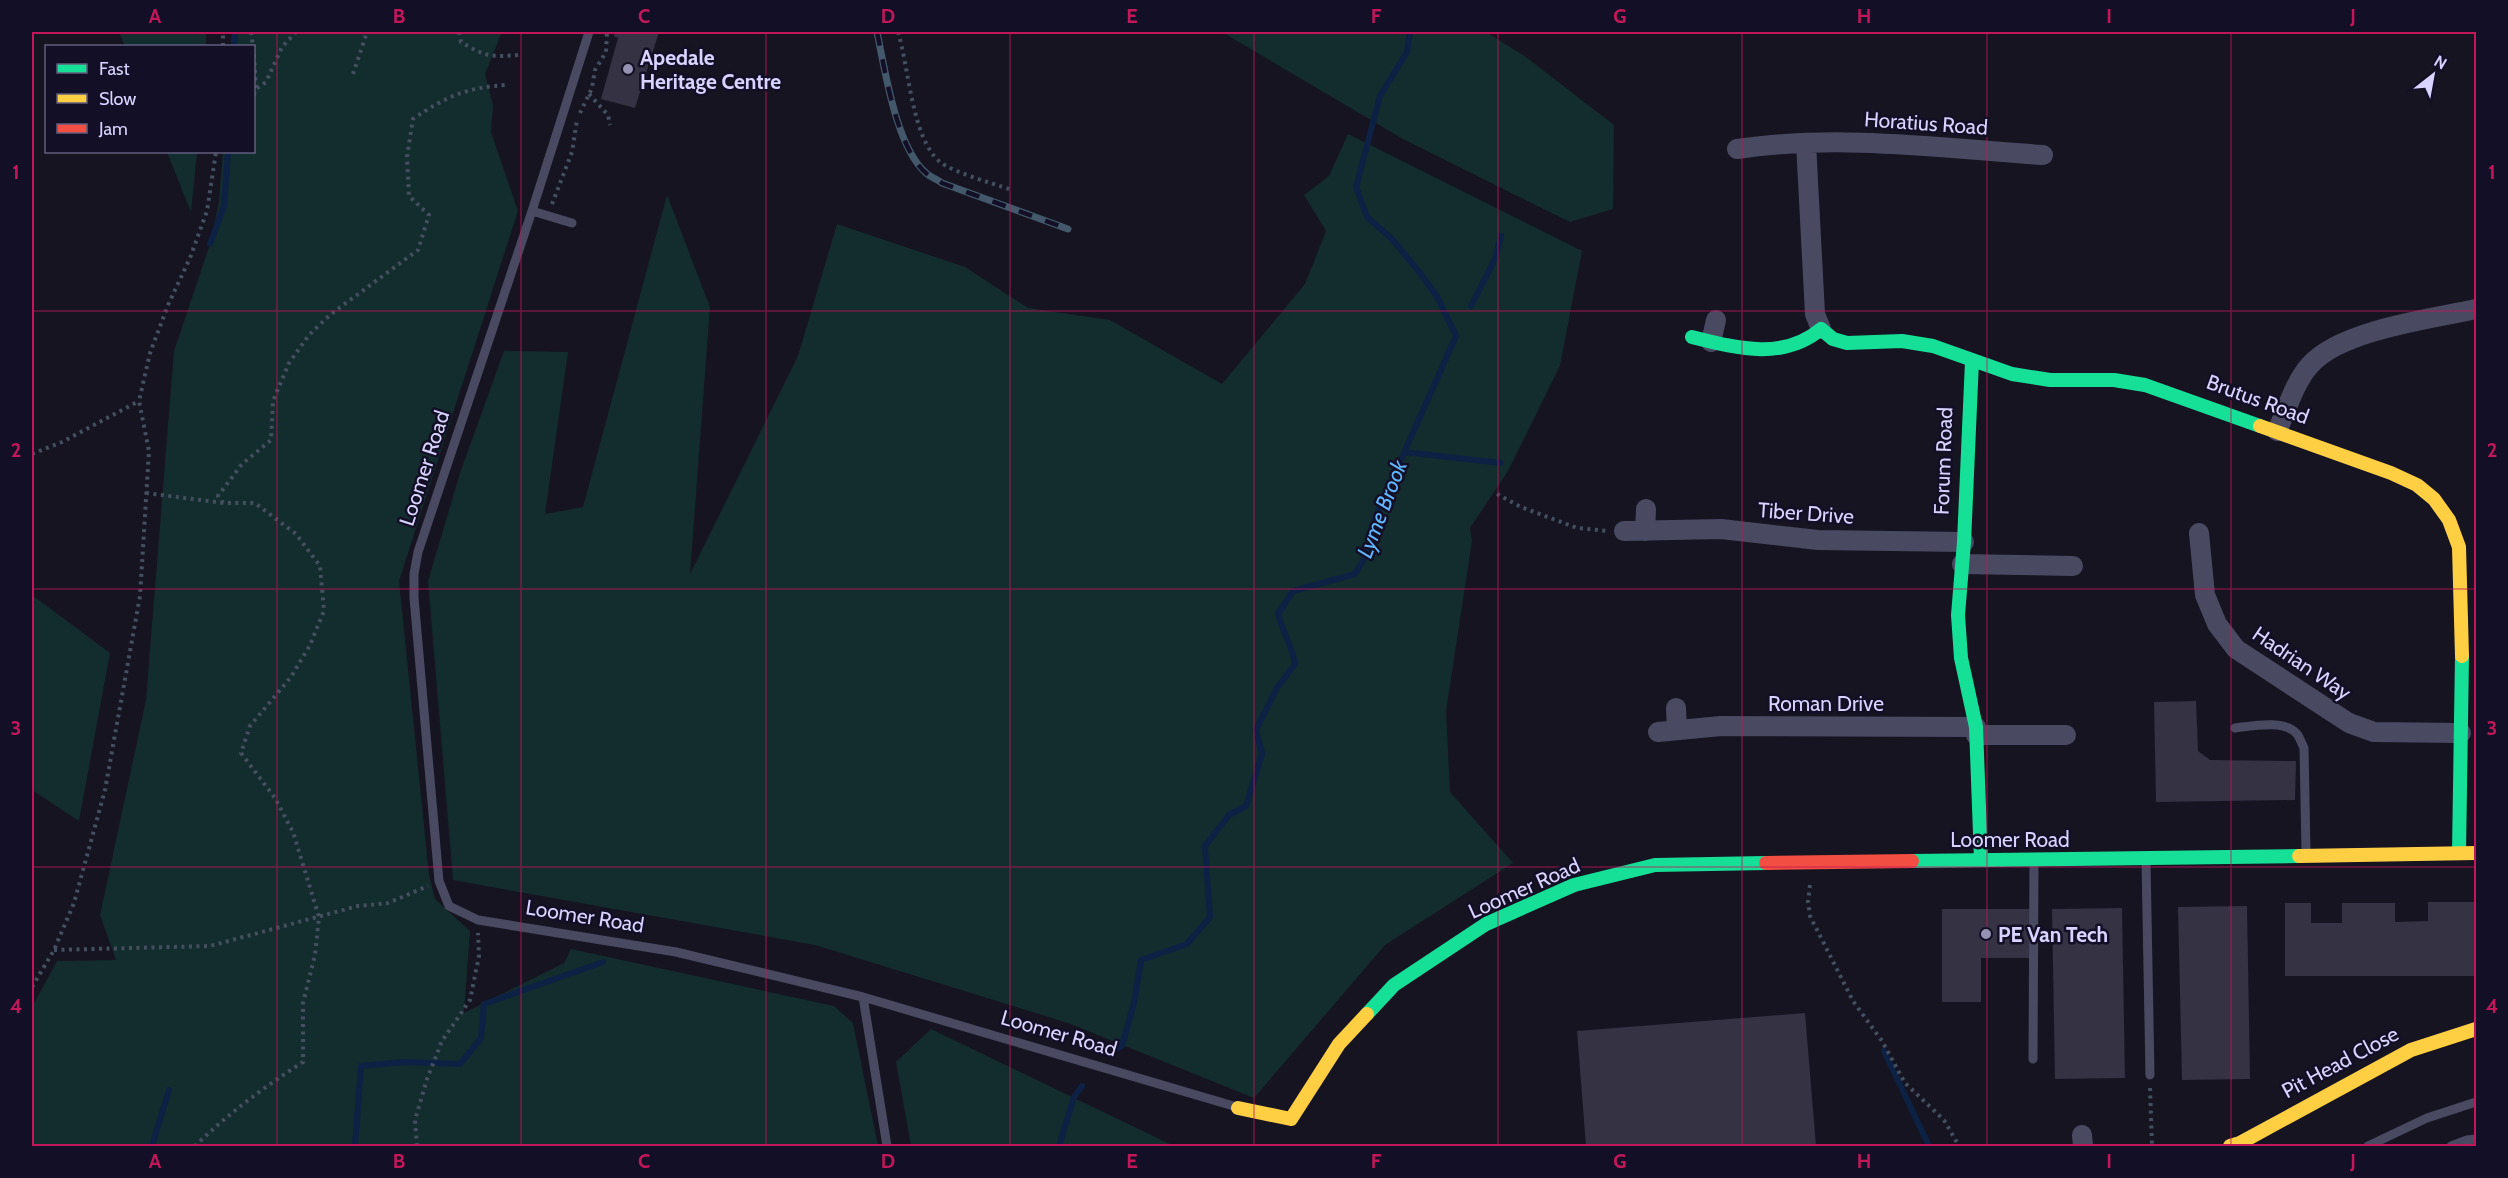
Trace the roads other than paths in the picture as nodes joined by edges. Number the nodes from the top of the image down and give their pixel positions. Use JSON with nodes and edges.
{"nodes":[{"id":1,"x":589,"y":32,"type":"edge"},
{"id":2,"x":1806,"y":143,"type":"junction"},
{"id":3,"x":1737,"y":149,"type":"dead end"},
{"id":4,"x":2043,"y":155,"type":"dead end"},
{"id":5,"x":532,"y":211,"type":"junction"},
{"id":6,"x":572,"y":223,"type":"dead end"},
{"id":7,"x":2476,"y":309,"type":"edge"},
{"id":8,"x":1716,"y":320,"type":"dead end"},
{"id":9,"x":1821,"y":329,"type":"junction"},
{"id":10,"x":1692,"y":337,"type":"dead end"},
{"id":11,"x":1711,"y":342,"type":"junction"},
{"id":12,"x":1972,"y":361,"type":"junction"},
{"id":13,"x":2277,"y":431,"type":"junction"},
{"id":14,"x":1646,"y":509,"type":"dead end"},
{"id":15,"x":1624,"y":531,"type":"road end"},
{"id":16,"x":1645,"y":531,"type":"junction"},
{"id":17,"x":2199,"y":533,"type":"dead end"},
{"id":18,"x":1964,"y":542,"type":"junction"},
{"id":19,"x":1962,"y":564,"type":"junction"},
{"id":20,"x":2073,"y":566,"type":"dead end"},
{"id":21,"x":2469,"y":618,"type":"edge"},
{"id":22,"x":1676,"y":708,"type":"dead end"},
{"id":23,"x":2235,"y":728,"type":"dead end"},
{"id":24,"x":1976,"y":731,"type":"junction"},
{"id":25,"x":2461,"y":733,"type":"junction"},
{"id":26,"x":2066,"y":735,"type":"dead end"},
{"id":27,"x":2459,"y":853,"type":"junction"},
{"id":28,"x":2476,"y":853,"type":"edge"},
{"id":29,"x":2306,"y":856,"type":"junction"},
{"id":30,"x":2146,"y":859,"type":"junction"},
{"id":31,"x":1981,"y":860,"type":"junction"},
{"id":32,"x":2034,"y":860,"type":"junction"},
{"id":33,"x":863,"y":997,"type":"junction"},
{"id":34,"x":2476,"y":1029,"type":"edge"},
{"id":35,"x":2034,"y":1059,"type":"dead end"},
{"id":36,"x":2150,"y":1076,"type":"road end"},
{"id":37,"x":2476,"y":1102,"type":"edge"},
{"id":38,"x":1238,"y":1107,"type":"joint"},
{"id":39,"x":2476,"y":1139,"type":"edge"},
{"id":40,"x":887,"y":1146,"type":"edge"},
{"id":41,"x":2230,"y":1146,"type":"edge"},
{"id":42,"x":2368,"y":1146,"type":"edge"},
{"id":43,"x":2451,"y":1146,"type":"edge"}],
"edges":[{"from":1,"to":5,"type":"lane","name":"Loomer Road"},
{"from":2,"to":3,"type":"street","name":"Horatius Road"},
{"from":2,"to":4,"type":"street","name":"Horatius Road"},
{"from":2,"to":9,"type":"street"},
{"from":5,"to":6,"type":"lane"},
{"from":5,"to":33,"type":"lane","name":"Loomer Road"},
{"from":7,"to":13,"type":"street"},
{"from":8,"to":11,"type":"street"},
{"from":9,"to":11,"type":"street"},
{"from":9,"to":12,"type":"street","name":"Brutus Road"},
{"from":10,"to":11,"type":"street"},
{"from":12,"to":13,"type":"street","name":"Brutus Road"},
{"from":12,"to":18,"type":"street","name":"Forum Road"},
{"from":13,"to":21,"type":"street","name":"Brutus Road"},
{"from":14,"to":16,"type":"street"},
{"from":15,"to":16,"type":"street","name":"Tiber Drive"},
{"from":16,"to":18,"type":"street","name":"Tiber Drive"},
{"from":17,"to":25,"type":"street","name":"Hadrian Way"},
{"from":18,"to":19,"type":"street","name":"Forum Road"},
{"from":19,"to":20,"type":"street"},
{"from":19,"to":24,"type":"street","name":"Forum Road"},
{"from":21,"to":25,"type":"street","name":"Brutus Road"},
{"from":22,"to":24,"type":"street","name":"Roman Drive"},
{"from":23,"to":29,"type":"lane"},
{"from":24,"to":26,"type":"street"},
{"from":24,"to":31,"type":"street","name":"Forum Road"},
{"from":25,"to":27,"type":"street","name":"Brutus Road"},
{"from":27,"to":28,"type":"street","name":"Loomer Road"},
{"from":27,"to":29,"type":"street","name":"Loomer Road"},
{"from":29,"to":30,"type":"street","name":"Loomer Road"},
{"from":30,"to":32,"type":"street","name":"Loomer Road"},
{"from":30,"to":36,"type":"lane"},
{"from":31,"to":32,"type":"street","name":"Loomer Road"},
{"from":31,"to":38,"type":"street","name":"Loomer Road"},
{"from":32,"to":35,"type":"lane"},
{"from":33,"to":38,"type":"lane","name":"Loomer Road"},
{"from":33,"to":40,"type":"lane"},
{"from":34,"to":41,"type":"street","name":"Pit Head Close"},
{"from":37,"to":42,"type":"lane"},
{"from":39,"to":43,"type":"lane"}]}
